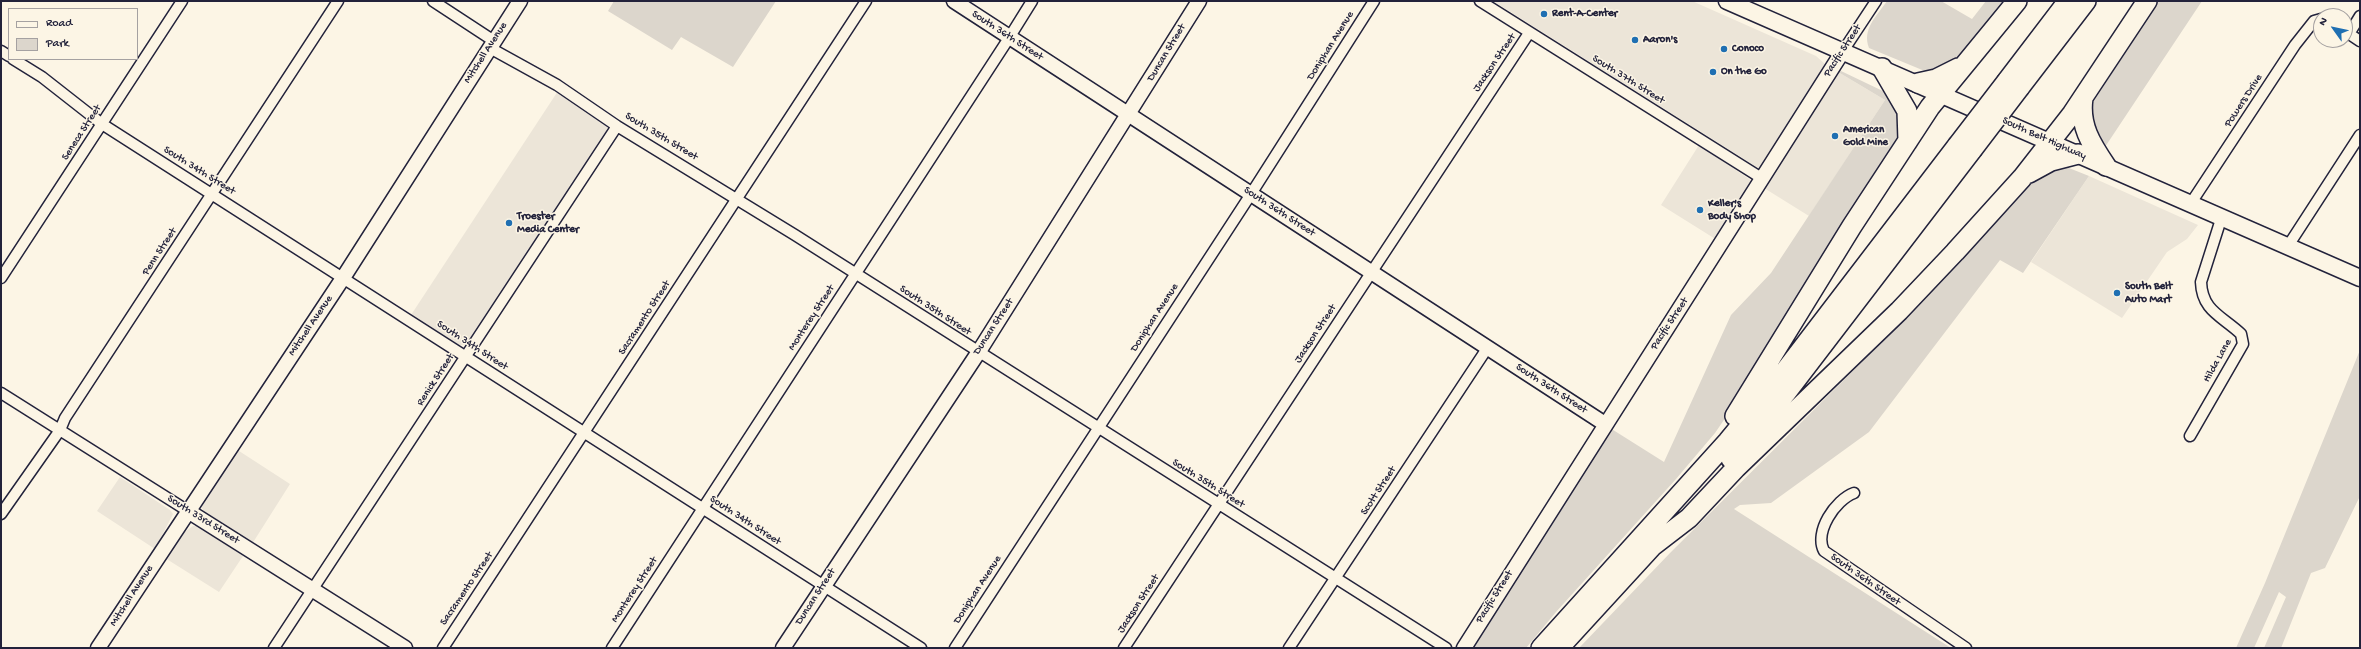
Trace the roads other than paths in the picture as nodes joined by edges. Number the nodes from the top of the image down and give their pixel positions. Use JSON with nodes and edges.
{"nodes":[{"id":1,"x":182,"y":1,"type":"edge"},
{"id":2,"x":338,"y":1,"type":"edge"},
{"id":3,"x":433,"y":1,"type":"edge"},
{"id":4,"x":520,"y":1,"type":"edge"},
{"id":5,"x":866,"y":1,"type":"edge"},
{"id":6,"x":954,"y":1,"type":"edge"},
{"id":7,"x":1032,"y":1,"type":"edge"},
{"id":8,"x":1199,"y":1,"type":"edge"},
{"id":9,"x":1374,"y":1,"type":"edge"},
{"id":10,"x":1480,"y":1,"type":"edge"},
{"id":11,"x":1727,"y":1,"type":"edge"},
{"id":12,"x":1876,"y":1,"type":"edge"},
{"id":13,"x":2017,"y":1,"type":"edge"},
{"id":14,"x":2068,"y":1,"type":"edge"},
{"id":15,"x":2086,"y":1,"type":"edge"},
{"id":16,"x":2148,"y":1,"type":"edge"},
{"id":17,"x":2360,"y":16,"type":"edge"},
{"id":18,"x":2313,"y":21,"type":"edge"},
{"id":19,"x":2353,"y":25,"type":"edge"},
{"id":20,"x":1529,"y":33,"type":"junction"},
{"id":21,"x":1009,"y":38,"type":"junction"},
{"id":22,"x":492,"y":45,"type":"junction"},
{"id":23,"x":1843,"y":51,"type":"junction"},
{"id":24,"x":15,"y":60,"type":"edge"},
{"id":25,"x":1964,"y":64,"type":"junction"},
{"id":26,"x":1882,"y":68,"type":"junction"},
{"id":27,"x":1918,"y":83,"type":"junction"},
{"id":28,"x":2014,"y":84,"type":"junction"},
{"id":29,"x":1941,"y":93,"type":"junction"},
{"id":30,"x":2083,"y":98,"type":"junction"},
{"id":31,"x":1129,"y":115,"type":"junction"},
{"id":32,"x":102,"y":124,"type":"junction"},
{"id":33,"x":617,"y":126,"type":"junction"},
{"id":34,"x":2360,"y":135,"type":"edge"},
{"id":35,"x":1908,"y":140,"type":"junction"},
{"id":36,"x":2050,"y":142,"type":"junction"},
{"id":37,"x":1965,"y":148,"type":"junction"},
{"id":38,"x":2078,"y":154,"type":"junction"},
{"id":39,"x":2106,"y":166,"type":"junction"},
{"id":40,"x":2022,"y":178,"type":"junction"},
{"id":41,"x":1763,"y":179,"type":"junction"},
{"id":42,"x":212,"y":194,"type":"junction"},
{"id":43,"x":1251,"y":194,"type":"junction"},
{"id":44,"x":737,"y":199,"type":"junction"},
{"id":45,"x":2191,"y":202,"type":"junction"},
{"id":46,"x":2222,"y":216,"type":"junction"},
{"id":47,"x":2288,"y":246,"type":"junction"},
{"id":48,"x":855,"y":273,"type":"junction"},
{"id":49,"x":1370,"y":273,"type":"junction"},
{"id":50,"x":1,"y":278,"type":"edge"},
{"id":51,"x":342,"y":278,"type":"junction"},
{"id":52,"x":2360,"y":278,"type":"edge"},
{"id":53,"x":1488,"y":347,"type":"junction"},
{"id":54,"x":978,"y":353,"type":"junction"},
{"id":55,"x":466,"y":356,"type":"junction"},
{"id":56,"x":1,"y":393,"type":"edge"},
{"id":57,"x":1605,"y":424,"type":"junction"},
{"id":58,"x":1097,"y":429,"type":"junction"},
{"id":59,"x":60,"y":430,"type":"junction"},
{"id":60,"x":585,"y":432,"type":"junction"},
{"id":61,"x":2190,"y":436,"type":"dead end"},
{"id":62,"x":1854,"y":493,"type":"dead end"},
{"id":63,"x":1674,"y":503,"type":"junction"},
{"id":64,"x":1219,"y":505,"type":"junction"},
{"id":65,"x":703,"y":508,"type":"junction"},
{"id":66,"x":188,"y":511,"type":"junction"},
{"id":67,"x":1,"y":514,"type":"edge"},
{"id":68,"x":1650,"y":548,"type":"junction"},
{"id":69,"x":1336,"y":579,"type":"junction"},
{"id":70,"x":823,"y":586,"type":"junction"},
{"id":71,"x":313,"y":589,"type":"junction"},
{"id":72,"x":98,"y":648,"type":"edge"},
{"id":73,"x":274,"y":648,"type":"edge"},
{"id":74,"x":405,"y":648,"type":"edge"},
{"id":75,"x":442,"y":648,"type":"edge"},
{"id":76,"x":612,"y":648,"type":"edge"},
{"id":77,"x":782,"y":648,"type":"edge"},
{"id":78,"x":921,"y":648,"type":"edge"},
{"id":79,"x":955,"y":648,"type":"edge"},
{"id":80,"x":1124,"y":648,"type":"edge"},
{"id":81,"x":1289,"y":648,"type":"edge"},
{"id":82,"x":1446,"y":648,"type":"edge"},
{"id":83,"x":1464,"y":648,"type":"edge"},
{"id":84,"x":1541,"y":648,"type":"edge"},
{"id":85,"x":1559,"y":648,"type":"edge"},
{"id":86,"x":1966,"y":648,"type":"edge"}],
"edges":[{"from":1,"to":32,"type":"street","name":"Seneca Street"},
{"from":2,"to":42,"type":"street","name":"Penn Street"},
{"from":3,"to":22,"type":"street","name":"South 35th Street"},
{"from":4,"to":22,"type":"street","name":"Mitchell Avenue"},
{"from":5,"to":44,"type":"street","name":"Sacramento Street"},
{"from":6,"to":21,"type":"street","name":"South 36th Street"},
{"from":7,"to":21,"type":"street","name":"Monterey Street"},
{"from":8,"to":31,"type":"street","name":"Duncan Street"},
{"from":9,"to":43,"type":"street","name":"Doniphan Avenue"},
{"from":10,"to":20,"type":"street","name":"South 37th Street"},
{"from":11,"to":23,"type":"main road","name":"South Belt Highway"},
{"from":12,"to":23,"type":"street","name":"Pacific Street"},
{"from":13,"to":25,"type":"highway"},
{"from":14,"to":28,"type":"highway"},
{"from":15,"to":28,"type":"highway"},
{"from":16,"to":30,"type":"highway"},
{"from":17,"to":19,"type":"street"},
{"from":18,"to":45,"type":"street","name":"Powers Drive"},
{"from":20,"to":41,"type":"street","name":"South 37th Street"},
{"from":20,"to":49,"type":"street","name":"Jackson Street"},
{"from":21,"to":31,"type":"street","name":"South 36th Street"},
{"from":21,"to":48,"type":"street","name":"Monterey Street"},
{"from":22,"to":33,"type":"street","name":"South 35th Street"},
{"from":22,"to":51,"type":"street","name":"Mitchell Avenue"},
{"from":23,"to":26,"type":"main road","name":"South Belt Highway"},
{"from":23,"to":41,"type":"street","name":"Pacific Street"},
{"from":24,"to":32,"type":"street","name":"South 34th Street"},
{"from":25,"to":27,"type":"highway"},
{"from":25,"to":29,"type":"highway"},
{"from":26,"to":27,"type":"main road","name":"South Belt Highway"},
{"from":26,"to":35,"type":"highway"},
{"from":27,"to":29,"type":"main road","name":"South Belt Highway"},
{"from":28,"to":37,"type":"highway","bridge":true},
{"from":29,"to":35,"type":"highway"},
{"from":29,"to":36,"type":"main road","name":"South Belt Highway"},
{"from":30,"to":36,"type":"highway"},
{"from":30,"to":39,"type":"highway"},
{"from":31,"to":43,"type":"street","name":"South 36th Street"},
{"from":31,"to":54,"type":"street","name":"Duncan Street"},
{"from":32,"to":42,"type":"street","name":"South 34th Street"},
{"from":32,"to":50,"type":"street","name":"Seneca Street"},
{"from":33,"to":44,"type":"street","name":"South 35th Street"},
{"from":33,"to":55,"type":"street","name":"Renick Street"},
{"from":34,"to":47,"type":"street"},
{"from":35,"to":63,"type":"highway"},
{"from":36,"to":38,"type":"main road","name":"South Belt Highway"},
{"from":36,"to":40,"type":"highway"},
{"from":37,"to":63,"type":"highway"},
{"from":37,"to":68,"type":"highway"},
{"from":38,"to":39,"type":"main road","name":"South Belt Highway"},
{"from":38,"to":40,"type":"highway"},
{"from":39,"to":45,"type":"main road","name":"South Belt Highway"},
{"from":40,"to":68,"type":"highway"},
{"from":41,"to":57,"type":"street","name":"Pacific Street"},
{"from":42,"to":51,"type":"street","name":"South 34th Street"},
{"from":42,"to":59,"type":"street","name":"Penn Street"},
{"from":43,"to":49,"type":"street","name":"South 36th Street"},
{"from":43,"to":58,"type":"street","name":"Doniphan Avenue"},
{"from":44,"to":48,"type":"street","name":"South 35th Street"},
{"from":44,"to":60,"type":"street","name":"Sacramento Street"},
{"from":45,"to":46,"type":"main road","name":"South Belt Highway"},
{"from":46,"to":47,"type":"main road","name":"South Belt Highway"},
{"from":46,"to":61,"type":"street","name":"Hilda Lane"},
{"from":47,"to":52,"type":"main road","name":"South Belt Highway"},
{"from":48,"to":54,"type":"street","name":"South 35th Street"},
{"from":48,"to":65,"type":"street","name":"Monterey Street"},
{"from":49,"to":53,"type":"street","name":"South 36th Street"},
{"from":49,"to":64,"type":"street","name":"Jackson Street"},
{"from":51,"to":55,"type":"street","name":"South 34th Street"},
{"from":51,"to":66,"type":"street","name":"Mitchell Avenue"},
{"from":53,"to":57,"type":"street","name":"South 36th Street"},
{"from":53,"to":69,"type":"street","name":"Scott Street"},
{"from":54,"to":58,"type":"street","name":"South 35th Street"},
{"from":54,"to":70,"type":"street","name":"Duncan Street"},
{"from":55,"to":60,"type":"street","name":"South 34th Street"},
{"from":55,"to":71,"type":"street","name":"Renick Street"},
{"from":56,"to":59,"type":"street","name":"South 33rd Street"},
{"from":57,"to":83,"type":"street","name":"Pacific Street"},
{"from":58,"to":64,"type":"street","name":"South 35th Street"},
{"from":58,"to":79,"type":"street","name":"Doniphan Avenue"},
{"from":59,"to":66,"type":"street","name":"South 33rd Street"},
{"from":59,"to":67,"type":"street","name":"Penn Street"},
{"from":60,"to":65,"type":"street","name":"South 34th Street"},
{"from":60,"to":75,"type":"street","name":"Sacramento Street"},
{"from":62,"to":86,"type":"street","name":"South 36th Street"},
{"from":63,"to":84,"type":"highway"},
{"from":64,"to":69,"type":"street","name":"South 35th Street"},
{"from":64,"to":80,"type":"street","name":"Jackson Street"},
{"from":65,"to":70,"type":"street","name":"South 34th Street"},
{"from":65,"to":76,"type":"street","name":"Monterey Street"},
{"from":66,"to":71,"type":"street","name":"South 33rd Street"},
{"from":66,"to":72,"type":"street","name":"Mitchell Avenue"},
{"from":68,"to":85,"type":"highway"},
{"from":69,"to":81,"type":"street","name":"Scott Street"},
{"from":69,"to":82,"type":"street","name":"South 35th Street"},
{"from":70,"to":77,"type":"street","name":"Duncan Street"},
{"from":70,"to":78,"type":"street","name":"South 34th Street"},
{"from":71,"to":73,"type":"street","name":"Renick Street"},
{"from":71,"to":74,"type":"street","name":"South 33rd Street"}]}
